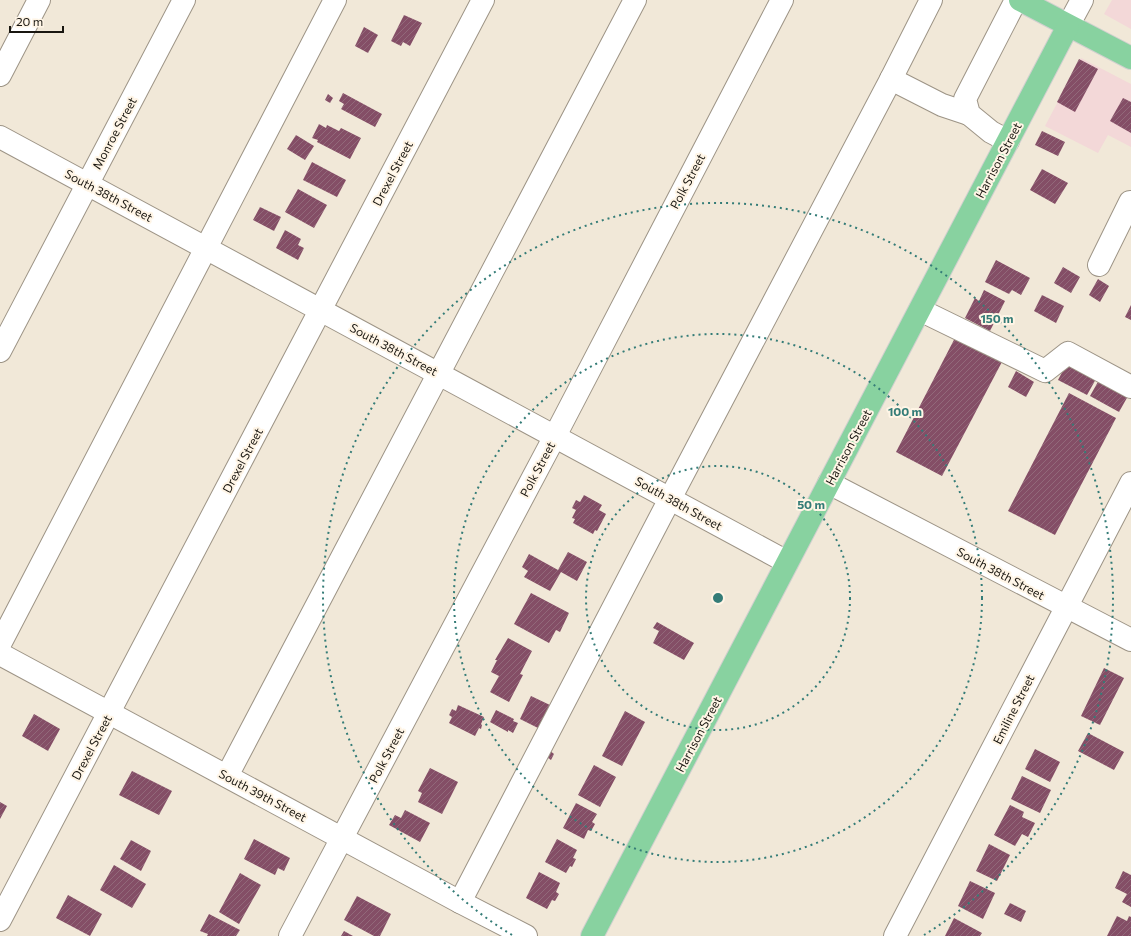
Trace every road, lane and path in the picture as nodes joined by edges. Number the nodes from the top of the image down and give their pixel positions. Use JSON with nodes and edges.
{"nodes":[{"id":1,"x":39,"y":0,"type":"edge"},
{"id":2,"x":184,"y":0,"type":"edge"},
{"id":3,"x":335,"y":0,"type":"edge"},
{"id":4,"x":483,"y":0,"type":"edge"},
{"id":5,"x":636,"y":0,"type":"edge"},
{"id":6,"x":782,"y":0,"type":"edge"},
{"id":7,"x":931,"y":0,"type":"edge"},
{"id":8,"x":1016,"y":0,"type":"edge"},
{"id":9,"x":1020,"y":0,"type":"edge"},
{"id":10,"x":1082,"y":0,"type":"edge"},
{"id":11,"x":1068,"y":26,"type":"junction"},
{"id":12,"x":1131,"y":58,"type":"edge"},
{"id":13,"x":0,"y":75,"type":"edge"},
{"id":14,"x":891,"y":79,"type":"junction"},
{"id":15,"x":969,"y":114,"type":"junction"},
{"id":16,"x":0,"y":137,"type":"edge"},
{"id":17,"x":1008,"y":141,"type":"junction"},
{"id":18,"x":88,"y":184,"type":"junction"},
{"id":19,"x":1131,"y":202,"type":"edge"},
{"id":20,"x":206,"y":248,"type":"junction"},
{"id":21,"x":1099,"y":265,"type":"dead end"},
{"id":22,"x":321,"y":310,"type":"junction"},
{"id":23,"x":920,"y":310,"type":"junction"},
{"id":24,"x":0,"y":351,"type":"edge"},
{"id":25,"x":440,"y":374,"type":"junction"},
{"id":26,"x":1131,"y":387,"type":"edge"},
{"id":27,"x":555,"y":436,"type":"junction"},
{"id":28,"x":829,"y":483,"type":"junction"},
{"id":29,"x":1131,"y":483,"type":"edge"},
{"id":30,"x":670,"y":498,"type":"junction"},
{"id":31,"x":787,"y":562,"type":"junction"},
{"id":32,"x":1066,"y":607,"type":"junction"},
{"id":33,"x":1131,"y":640,"type":"edge"},
{"id":34,"x":0,"y":644,"type":"edge"},
{"id":35,"x":0,"y":654,"type":"edge"},
{"id":36,"x":110,"y":713,"type":"junction"},
{"id":37,"x":227,"y":776,"type":"junction"},
{"id":38,"x":342,"y":838,"type":"junction"},
{"id":39,"x":460,"y":902,"type":"junction"},
{"id":40,"x":0,"y":920,"type":"edge"},
{"id":41,"x":290,"y":936,"type":"edge"},
{"id":42,"x":526,"y":936,"type":"edge"},
{"id":43,"x":592,"y":936,"type":"edge"},
{"id":44,"x":895,"y":936,"type":"edge"}],
"edges":[{"from":1,"to":13,"type":"street"},
{"from":2,"to":18,"type":"street","name":"Monroe Street"},
{"from":3,"to":20,"type":"street"},
{"from":4,"to":22,"type":"street","name":"Drexel Street"},
{"from":5,"to":25,"type":"street"},
{"from":6,"to":27,"type":"street","name":"Polk Street"},
{"from":7,"to":14,"type":"street"},
{"from":8,"to":15,"type":"street"},
{"from":9,"to":11,"type":"main road"},
{"from":10,"to":11,"type":"street","name":"Harrison Street"},
{"from":11,"to":12,"type":"main road"},
{"from":11,"to":17,"type":"main road","name":"Harrison Street"},
{"from":14,"to":15,"type":"street"},
{"from":14,"to":30,"type":"street"},
{"from":15,"to":17,"type":"street"},
{"from":16,"to":18,"type":"street","name":"South 38th Street"},
{"from":17,"to":23,"type":"main road","name":"Harrison Street"},
{"from":18,"to":20,"type":"street","name":"South 38th Street"},
{"from":18,"to":24,"type":"street","name":"Monroe Street"},
{"from":19,"to":21,"type":"street"},
{"from":20,"to":22,"type":"street","name":"South 38th Street"},
{"from":20,"to":34,"type":"street"},
{"from":22,"to":25,"type":"street","name":"South 38th Street"},
{"from":22,"to":36,"type":"street","name":"Drexel Street"},
{"from":23,"to":26,"type":"street"},
{"from":23,"to":28,"type":"main road","name":"Harrison Street"},
{"from":25,"to":27,"type":"street","name":"South 38th Street"},
{"from":25,"to":37,"type":"street"},
{"from":27,"to":30,"type":"street","name":"South 38th Street"},
{"from":27,"to":38,"type":"street","name":"Polk Street"},
{"from":28,"to":31,"type":"main road","name":"Harrison Street"},
{"from":28,"to":32,"type":"street","name":"South 38th Street"},
{"from":29,"to":32,"type":"street","name":"Emiline Street"},
{"from":30,"to":31,"type":"street","name":"South 38th Street"},
{"from":30,"to":39,"type":"street"},
{"from":31,"to":43,"type":"main road","name":"Harrison Street"},
{"from":32,"to":33,"type":"street","name":"South 38th Street"},
{"from":32,"to":44,"type":"street","name":"Emiline Street"},
{"from":35,"to":36,"type":"street","name":"South 39th Street"},
{"from":36,"to":37,"type":"street","name":"South 39th Street"},
{"from":36,"to":40,"type":"street","name":"Drexel Street"},
{"from":37,"to":38,"type":"street","name":"South 39th Street"},
{"from":38,"to":39,"type":"street","name":"South 39th Street"},
{"from":38,"to":41,"type":"street","name":"Polk Street"},
{"from":39,"to":42,"type":"street","name":"South 39th Street"}]}
